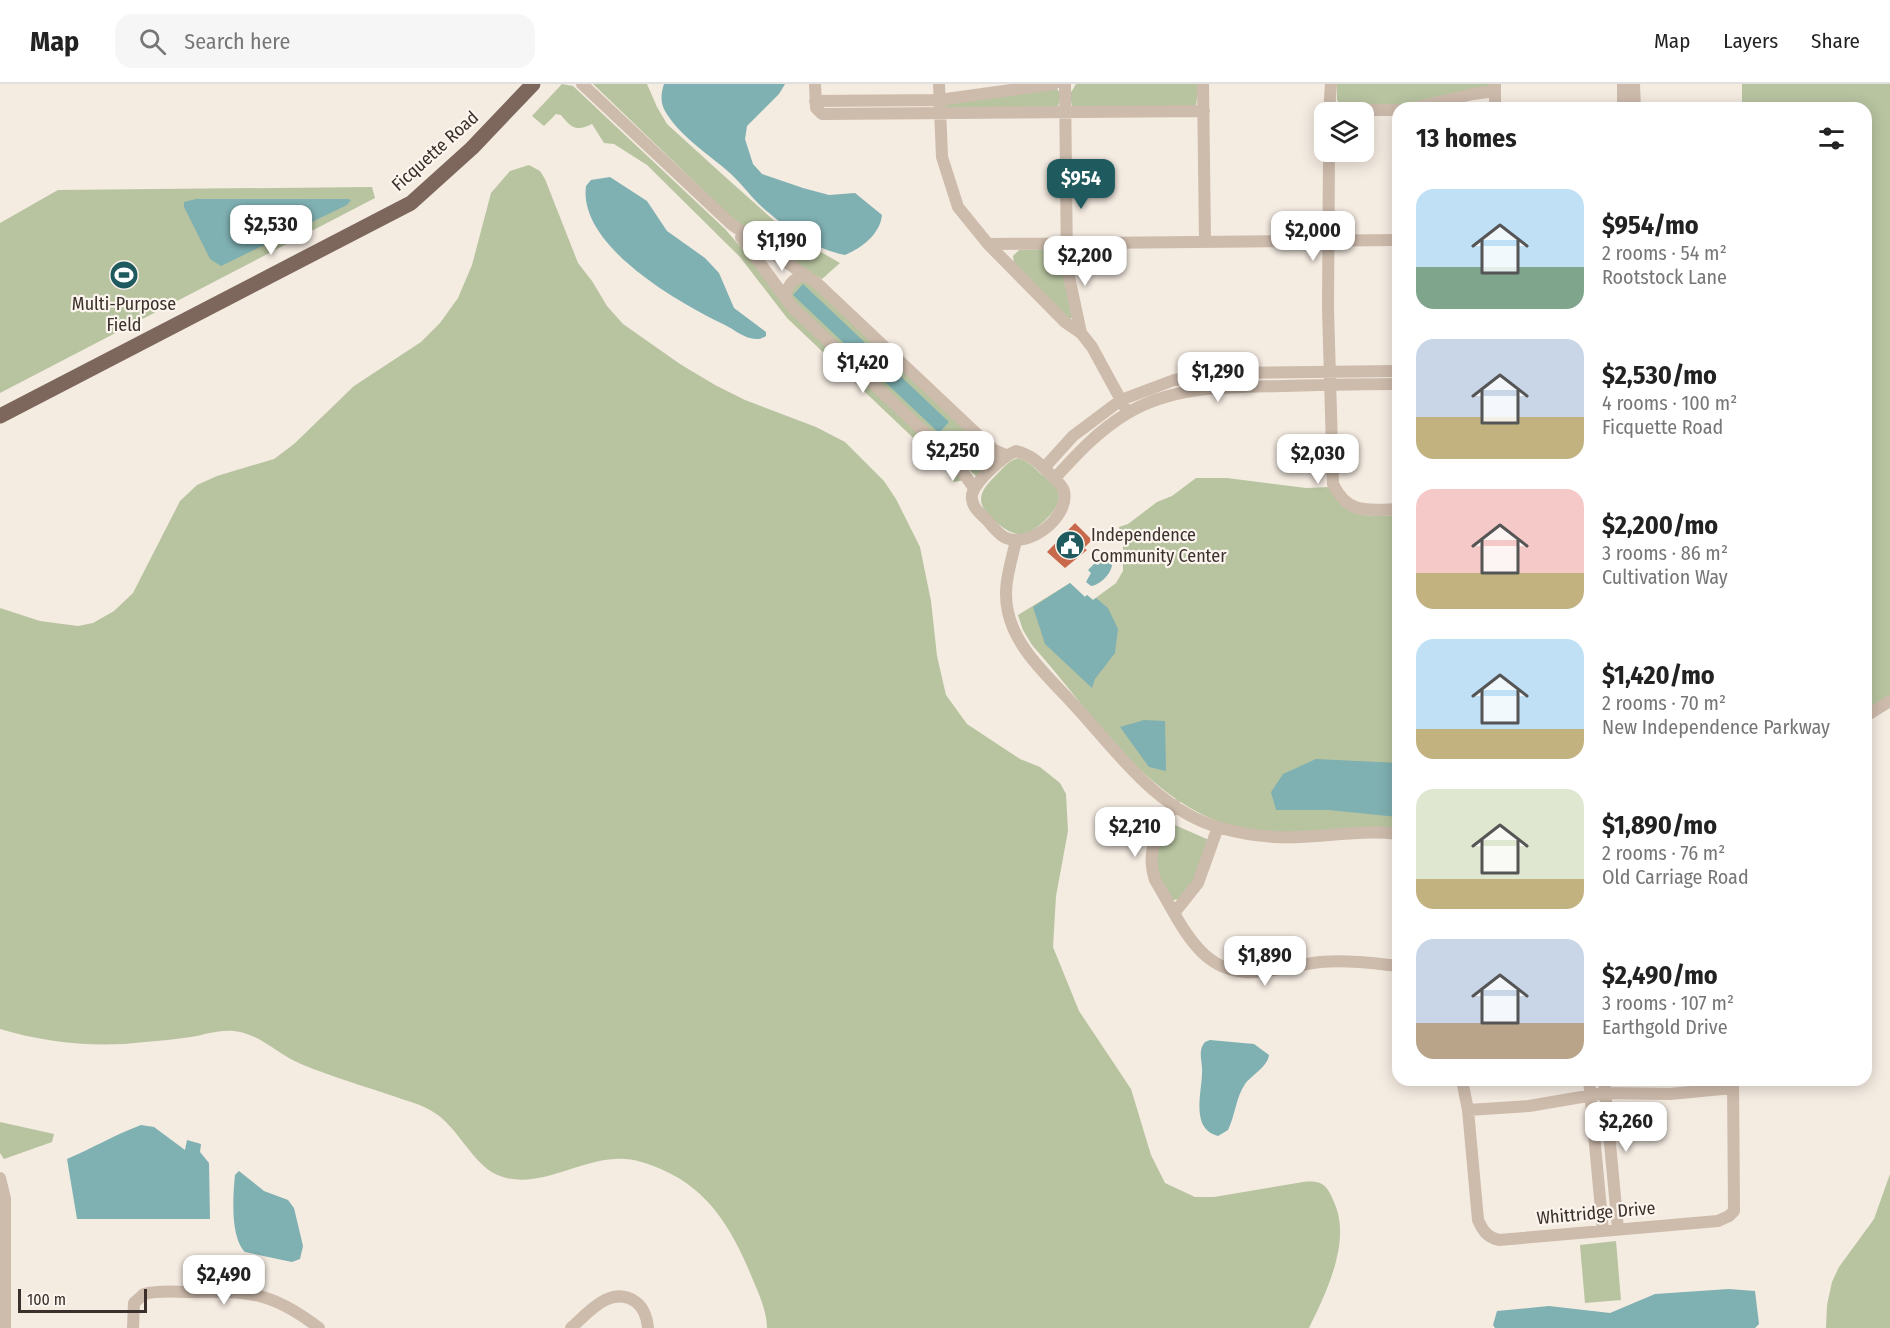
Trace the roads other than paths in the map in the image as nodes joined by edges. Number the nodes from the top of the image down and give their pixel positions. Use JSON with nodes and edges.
{"nodes":[{"id":1,"x":533,"y":84,"type":"edge"},
{"id":2,"x":582,"y":84,"type":"edge"},
{"id":3,"x":815,"y":84,"type":"edge"},
{"id":4,"x":939,"y":84,"type":"edge"},
{"id":5,"x":1054,"y":84,"type":"edge"},
{"id":6,"x":1065,"y":84,"type":"edge"},
{"id":7,"x":1203,"y":84,"type":"edge"},
{"id":8,"x":1330,"y":84,"type":"edge"},
{"id":9,"x":1623,"y":84,"type":"edge"},
{"id":10,"x":1634,"y":84,"type":"edge"},
{"id":11,"x":1495,"y":88,"type":"edge"},
{"id":12,"x":939,"y":99,"type":"junction"},
{"id":13,"x":1329,"y":102,"type":"edge"},
{"id":14,"x":1439,"y":102,"type":"edge"},
{"id":15,"x":1623,"y":102,"type":"edge"},
{"id":16,"x":1635,"y":102,"type":"edge"},
{"id":17,"x":816,"y":107,"type":"junction"},
{"id":18,"x":1374,"y":110,"type":"edge"},
{"id":19,"x":1392,"y":110,"type":"edge"},
{"id":20,"x":1204,"y":111,"type":"junction"},
{"id":21,"x":939,"y":113,"type":"junction"},
{"id":22,"x":1065,"y":113,"type":"junction"},
{"id":23,"x":1329,"y":162,"type":"edge"},
{"id":24,"x":731,"y":224,"type":"junction"},
{"id":25,"x":1392,"y":240,"type":"edge"},
{"id":26,"x":1329,"y":241,"type":"junction"},
{"id":27,"x":1205,"y":242,"type":"junction"},
{"id":28,"x":1067,"y":243,"type":"junction"},
{"id":29,"x":988,"y":244,"type":"junction"},
{"id":30,"x":807,"y":276,"type":"junction"},
{"id":31,"x":785,"y":298,"type":"junction"},
{"id":32,"x":1081,"y":333,"type":"junction"},
{"id":33,"x":1392,"y":373,"type":"edge"},
{"id":34,"x":1330,"y":379,"type":"junction"},
{"id":35,"x":1392,"y":384,"type":"edge"},
{"id":36,"x":1121,"y":400,"type":"junction"},
{"id":37,"x":1128,"y":413,"type":"junction"},
{"id":38,"x":0,"y":416,"type":"edge"},
{"id":39,"x":1006,"y":455,"type":"junction"},
{"id":40,"x":1044,"y":468,"type":"junction"},
{"id":41,"x":1055,"y":478,"type":"junction"},
{"id":42,"x":974,"y":488,"type":"junction"},
{"id":43,"x":1392,"y":509,"type":"edge"},
{"id":44,"x":1016,"y":540,"type":"junction"},
{"id":45,"x":1890,"y":701,"type":"edge"},
{"id":46,"x":1872,"y":712,"type":"edge"},
{"id":47,"x":1175,"y":805,"type":"junction"},
{"id":48,"x":1218,"y":827,"type":"junction"},
{"id":49,"x":1392,"y":834,"type":"edge"},
{"id":50,"x":1175,"y":912,"type":"junction"},
{"id":51,"x":1392,"y":965,"type":"edge"},
{"id":52,"x":1463,"y":1086,"type":"edge"},
{"id":53,"x":1589,"y":1086,"type":"edge"},
{"id":54,"x":1605,"y":1086,"type":"edge"},
{"id":55,"x":1720,"y":1086,"type":"edge"},
{"id":56,"x":1733,"y":1086,"type":"edge"},
{"id":57,"x":1590,"y":1095,"type":"junction"},
{"id":58,"x":1468,"y":1110,"type":"junction"},
{"id":59,"x":0,"y":1178,"type":"edge"},
{"id":60,"x":3,"y":1221,"type":"edge"},
{"id":61,"x":1618,"y":1229,"type":"junction"},
{"id":62,"x":1603,"y":1231,"type":"junction"},
{"id":63,"x":5,"y":1328,"type":"edge"},
{"id":64,"x":133,"y":1328,"type":"edge"},
{"id":65,"x":319,"y":1328,"type":"edge"},
{"id":66,"x":571,"y":1328,"type":"edge"},
{"id":67,"x":648,"y":1328,"type":"edge"}],
"edges":[{"from":1,"to":38,"type":"main road","name":"Ficquette Road"},
{"from":2,"to":24,"type":"street"},
{"from":3,"to":17,"type":"street"},
{"from":4,"to":12,"type":"street"},
{"from":5,"to":12,"type":"street"},
{"from":6,"to":22,"type":"street"},
{"from":7,"to":20,"type":"street"},
{"from":8,"to":13,"type":"street"},
{"from":9,"to":15,"type":"street"},
{"from":10,"to":16,"type":"street"},
{"from":11,"to":14,"type":"street"},
{"from":12,"to":17,"type":"street"},
{"from":12,"to":21,"type":"street"},
{"from":17,"to":21,"type":"street"},
{"from":18,"to":19,"type":"street"},
{"from":20,"to":22,"type":"street"},
{"from":20,"to":27,"type":"street"},
{"from":21,"to":22,"type":"street"},
{"from":21,"to":29,"type":"street"},
{"from":22,"to":28,"type":"street"},
{"from":23,"to":26,"type":"street"},
{"from":24,"to":30,"type":"street"},
{"from":24,"to":31,"type":"street"},
{"from":25,"to":26,"type":"street"},
{"from":26,"to":27,"type":"street"},
{"from":26,"to":34,"type":"street"},
{"from":27,"to":28,"type":"street"},
{"from":28,"to":29,"type":"street"},
{"from":28,"to":32,"type":"street"},
{"from":29,"to":32,"type":"street"},
{"from":30,"to":31,"type":"street"},
{"from":30,"to":39,"type":"street"},
{"from":31,"to":42,"type":"street"},
{"from":32,"to":36,"type":"street"},
{"from":33,"to":34,"type":"street"},
{"from":34,"to":35,"type":"street"},
{"from":34,"to":36,"type":"street"},
{"from":34,"to":37,"type":"street"},
{"from":34,"to":43,"type":"street"},
{"from":36,"to":37,"type":"street"},
{"from":36,"to":40,"type":"street"},
{"from":37,"to":41,"type":"street"},
{"from":39,"to":40,"type":"street"},
{"from":39,"to":42,"type":"street"},
{"from":40,"to":41,"type":"street"},
{"from":41,"to":44,"type":"street"},
{"from":42,"to":44,"type":"street"},
{"from":44,"to":47,"type":"street"},
{"from":45,"to":46,"type":"street"},
{"from":47,"to":48,"type":"street"},
{"from":47,"to":50,"type":"street"},
{"from":48,"to":49,"type":"street"},
{"from":48,"to":50,"type":"street"},
{"from":50,"to":51,"type":"street"},
{"from":52,"to":58,"type":"street","name":"Whittridge Drive"},
{"from":53,"to":57,"type":"street"},
{"from":54,"to":55,"type":"street"},
{"from":54,"to":57,"type":"street"},
{"from":54,"to":61,"type":"street"},
{"from":56,"to":61,"type":"street","name":"Whittridge Drive"},
{"from":57,"to":58,"type":"street"},
{"from":57,"to":62,"type":"street"},
{"from":58,"to":62,"type":"street","name":"Whittridge Drive"},
{"from":59,"to":60,"type":"street"},
{"from":60,"to":63,"type":"street"},
{"from":61,"to":62,"type":"street","name":"Whittridge Drive"},
{"from":64,"to":65,"type":"street"},
{"from":66,"to":67,"type":"street"}]}
